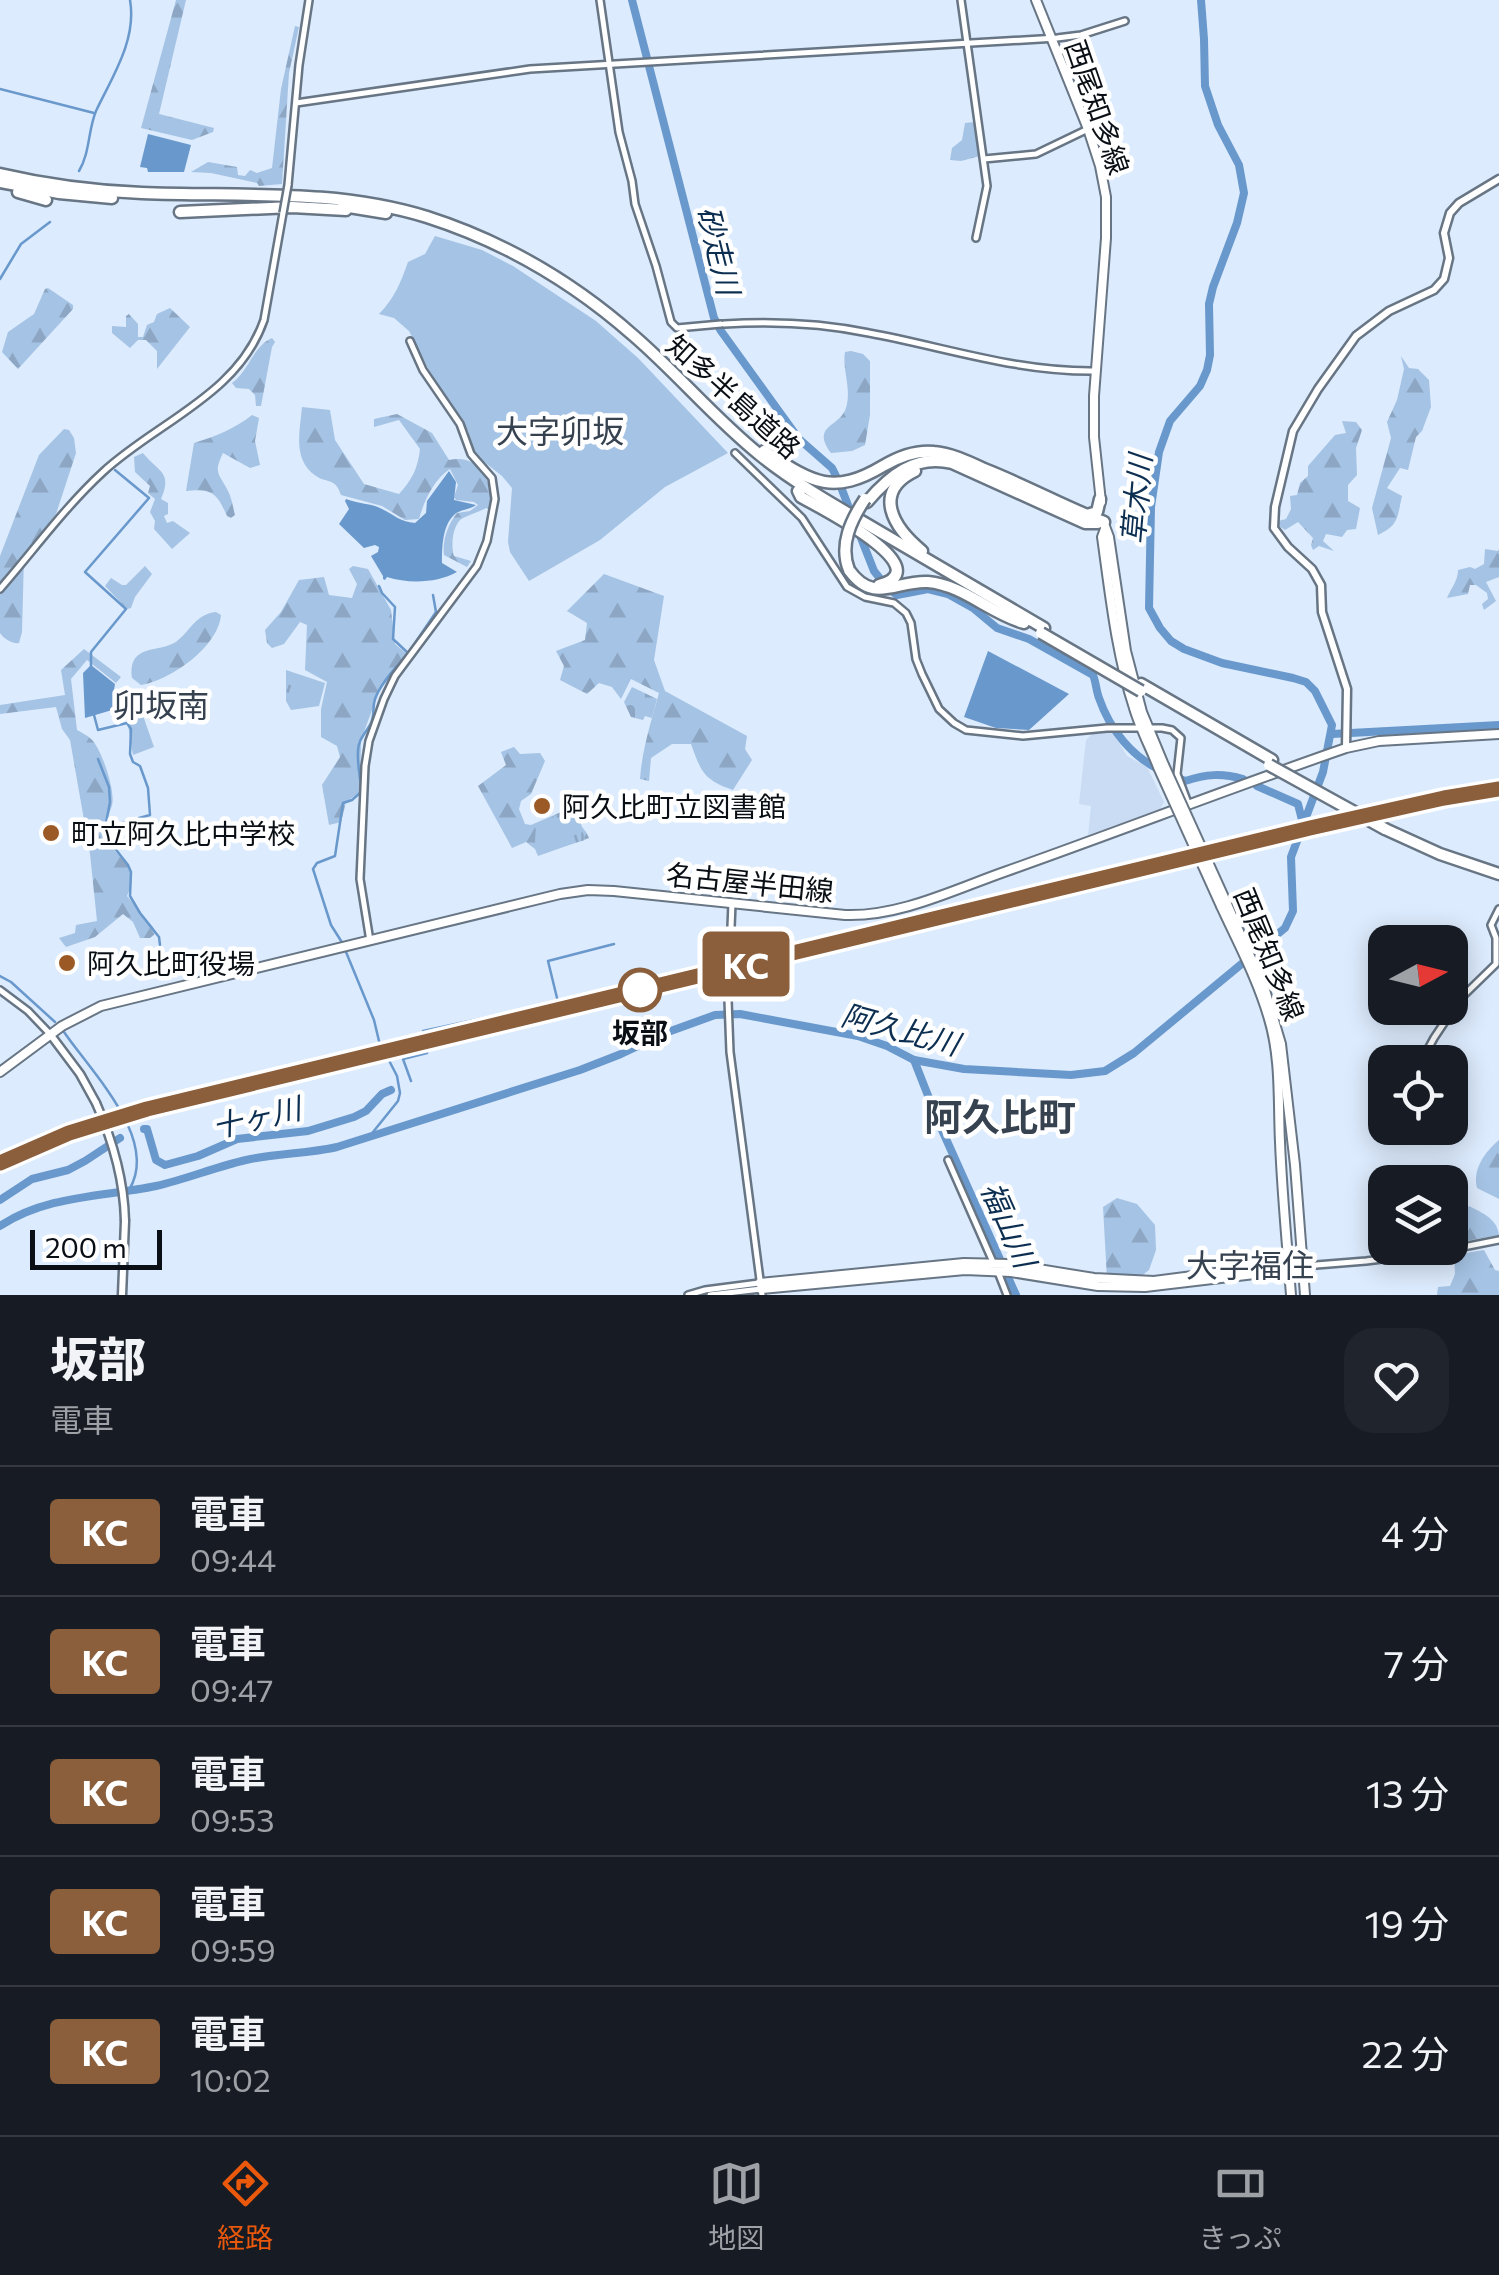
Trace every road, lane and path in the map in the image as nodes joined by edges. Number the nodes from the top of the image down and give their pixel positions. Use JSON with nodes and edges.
{"nodes":[{"id":1,"x":309,"y":0,"type":"edge"},
{"id":2,"x":600,"y":0,"type":"edge"},
{"id":3,"x":960,"y":0,"type":"edge"},
{"id":4,"x":1036,"y":0,"type":"edge"},
{"id":5,"x":1125,"y":22,"type":"dead end"},
{"id":6,"x":1051,"y":38,"type":"junction"},
{"id":7,"x":967,"y":44,"type":"junction"},
{"id":8,"x":610,"y":64,"type":"junction"},
{"id":9,"x":296,"y":103,"type":"junction"},
{"id":10,"x":1088,"y":129,"type":"junction"},
{"id":11,"x":984,"y":159,"type":"junction"},
{"id":12,"x":1499,"y":179,"type":"edge"},
{"id":13,"x":0,"y":181,"type":"edge"},
{"id":14,"x":46,"y":200,"type":"dead end"},
{"id":15,"x":367,"y":210,"type":"junction"},
{"id":16,"x":180,"y":212,"type":"dead end"},
{"id":17,"x":976,"y":238,"type":"dead end"},
{"id":18,"x":410,"y":341,"type":"dead end"},
{"id":19,"x":1095,"y":371,"type":"junction"},
{"id":20,"x":708,"y":408,"type":"junction"},
{"id":21,"x":735,"y":453,"type":"dead end"},
{"id":22,"x":950,"y":456,"type":"junction"},
{"id":23,"x":960,"y":467,"type":"junction"},
{"id":24,"x":798,"y":491,"type":"junction"},
{"id":25,"x":1100,"y":499,"type":"junction"},
{"id":26,"x":866,"y":501,"type":"junction"},
{"id":27,"x":1086,"y":516,"type":"junction"},
{"id":28,"x":1104,"y":526,"type":"junction"},
{"id":29,"x":850,"y":568,"type":"junction"},
{"id":30,"x":0,"y":589,"type":"edge"},
{"id":31,"x":997,"y":600,"type":"junction"},
{"id":32,"x":1024,"y":623,"type":"junction"},
{"id":33,"x":1042,"y":630,"type":"junction"},
{"id":34,"x":1144,"y":728,"type":"junction"},
{"id":35,"x":1499,"y":734,"type":"edge"},
{"id":36,"x":1346,"y":748,"type":"junction"},
{"id":37,"x":1189,"y":806,"type":"junction"},
{"id":38,"x":1499,"y":871,"type":"edge"},
{"id":39,"x":732,"y":904,"type":"junction"},
{"id":40,"x":1499,"y":910,"type":"edge"},
{"id":41,"x":370,"y":941,"type":"junction"},
{"id":42,"x":1251,"y":966,"type":"junction"},
{"id":43,"x":0,"y":990,"type":"edge"},
{"id":44,"x":57,"y":1030,"type":"junction"},
{"id":45,"x":1430,"y":1045,"type":"edge"},
{"id":46,"x":0,"y":1072,"type":"edge"},
{"id":47,"x":948,"y":1160,"type":"dead end"},
{"id":48,"x":1499,"y":1240,"type":"edge"},
{"id":49,"x":1302,"y":1266,"type":"junction"},
{"id":50,"x":1001,"y":1267,"type":"junction"},
{"id":51,"x":1289,"y":1268,"type":"junction"},
{"id":52,"x":761,"y":1289,"type":"edge"},
{"id":53,"x":122,"y":1295,"type":"edge"},
{"id":54,"x":688,"y":1295,"type":"edge"},
{"id":55,"x":710,"y":1295,"type":"edge"},
{"id":56,"x":1007,"y":1295,"type":"edge"},
{"id":57,"x":1292,"y":1295,"type":"edge"},
{"id":58,"x":1305,"y":1295,"type":"edge"}],
"edges":[{"from":1,"to":9,"type":"street"},
{"from":2,"to":8,"type":"street"},
{"from":3,"to":7,"type":"street"},
{"from":4,"to":6,"type":"main road","name":"西尾知多線"},
{"from":5,"to":6,"type":"street"},
{"from":6,"to":7,"type":"street"},
{"from":6,"to":10,"type":"main road","name":"西尾知多線"},
{"from":7,"to":8,"type":"street"},
{"from":7,"to":11,"type":"street"},
{"from":8,"to":9,"type":"street"},
{"from":8,"to":19,"type":"street"},
{"from":9,"to":30,"type":"street","bridge":true},
{"from":10,"to":11,"type":"street"},
{"from":10,"to":19,"type":"main road","name":"西尾知多線"},
{"from":11,"to":17,"type":"street"},
{"from":12,"to":36,"type":"main road"},
{"from":13,"to":14,"type":"highway"},
{"from":13,"to":15,"type":"highway","name":"知多半島道路"},
{"from":13,"to":20,"type":"highway","name":"知多半島道路"},
{"from":15,"to":16,"type":"highway"},
{"from":15,"to":24,"type":"highway","name":"知多半島道路"},
{"from":18,"to":41,"type":"street"},
{"from":19,"to":25,"type":"main road","name":"西尾知多線"},
{"from":20,"to":22,"type":"highway"},
{"from":20,"to":31,"type":"highway","name":"知多半島道路"},
{"from":21,"to":34,"type":"street"},
{"from":22,"to":26,"type":"highway"},
{"from":22,"to":27,"type":"highway"},
{"from":23,"to":26,"type":"highway"},
{"from":23,"to":28,"type":"highway"},
{"from":23,"to":31,"type":"highway"},
{"from":24,"to":29,"type":"highway"},
{"from":24,"to":32,"type":"highway","name":"知多半島道路"},
{"from":25,"to":27,"type":"highway"},
{"from":25,"to":28,"type":"main road","name":"西尾知多線"},
{"from":26,"to":29,"type":"highway","bridge":true},
{"from":27,"to":28,"type":"highway"},
{"from":28,"to":34,"type":"main road","name":"西尾知多線"},
{"from":29,"to":32,"type":"highway"},
{"from":31,"to":33,"type":"highway","name":"知多半島道路"},
{"from":32,"to":33,"type":"highway","name":"知多半島道路"},
{"from":33,"to":38,"type":"highway","name":"知多半島道路","bridge":true},
{"from":34,"to":37,"type":"street"},
{"from":34,"to":42,"type":"main road","name":"西尾知多線","bridge":true},
{"from":35,"to":36,"type":"main road","name":"名古屋半田線"},
{"from":36,"to":37,"type":"main road","name":"名古屋半田線"},
{"from":37,"to":39,"type":"main road","name":"名古屋半田線"},
{"from":39,"to":41,"type":"main road","name":"名古屋半田線"},
{"from":39,"to":52,"type":"street"},
{"from":40,"to":45,"type":"street"},
{"from":41,"to":44,"type":"main road","name":"名古屋半田線"},
{"from":42,"to":49,"type":"main road","name":"西尾知多線"},
{"from":42,"to":51,"type":"main road","name":"西尾知多線"},
{"from":43,"to":44,"type":"street"},
{"from":44,"to":46,"type":"main road","name":"名古屋半田線"},
{"from":44,"to":53,"type":"main road","bridge":true},
{"from":47,"to":50,"type":"street"},
{"from":48,"to":49,"type":"street"},
{"from":49,"to":51,"type":"main road"},
{"from":49,"to":58,"type":"main road","name":"西尾知多線"},
{"from":50,"to":51,"type":"main road"},
{"from":50,"to":52,"type":"main road"},
{"from":50,"to":56,"type":"street"},
{"from":51,"to":57,"type":"main road","name":"西尾知多線"},
{"from":52,"to":54,"type":"street"},
{"from":52,"to":55,"type":"street"}]}
